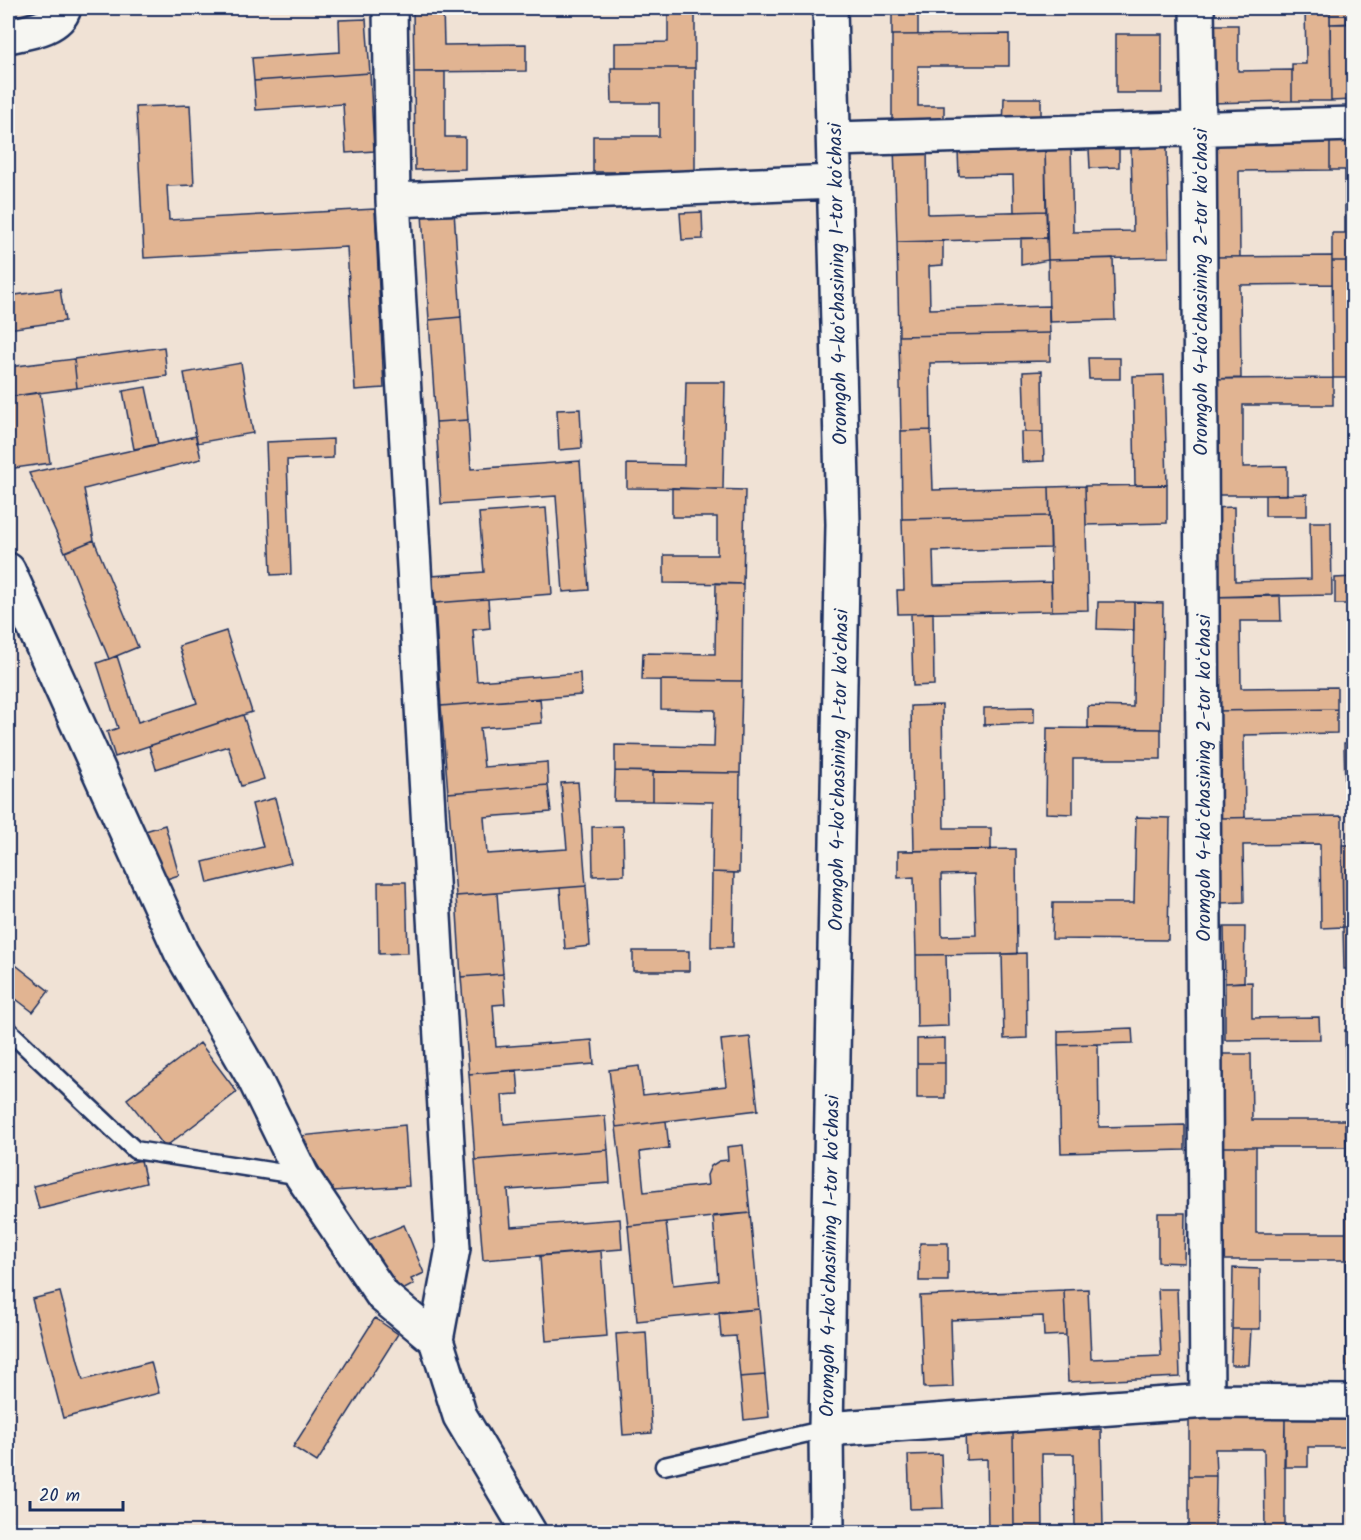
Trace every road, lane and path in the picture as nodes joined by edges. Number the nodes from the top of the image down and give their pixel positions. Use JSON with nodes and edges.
{"nodes":[{"id":1,"x":64,"y":8,"type":"edge"},
{"id":2,"x":390,"y":8,"type":"edge"},
{"id":3,"x":830,"y":8,"type":"edge"},
{"id":4,"x":1197,"y":8,"type":"edge"},
{"id":5,"x":8,"y":36,"type":"edge"},
{"id":6,"x":1353,"y":124,"type":"edge"},
{"id":7,"x":1199,"y":128,"type":"junction"},
{"id":8,"x":834,"y":139,"type":"junction"},
{"id":9,"x":834,"y":182,"type":"junction"},
{"id":10,"x":393,"y":200,"type":"junction"},
{"id":11,"x":8,"y":570,"type":"edge"},
{"id":12,"x":8,"y":1030,"type":"edge"},
{"id":13,"x":302,"y":1176,"type":"junction"},
{"id":14,"x":436,"y":1340,"type":"junction"},
{"id":15,"x":1206,"y":1401,"type":"junction"},
{"id":16,"x":1353,"y":1402,"type":"edge"},
{"id":17,"x":826,"y":1429,"type":"junction"},
{"id":18,"x":664,"y":1466,"type":"dead end"},
{"id":19,"x":529,"y":1533,"type":"edge"},
{"id":20,"x":827,"y":1533,"type":"edge"}],
"edges":[{"from":1,"to":5,"type":"street"},
{"from":2,"to":10,"type":"street"},
{"from":3,"to":8,"type":"street","name":"Oromgoh 4-koʻchasining 1-tor koʻchasi"},
{"from":4,"to":7,"type":"street","name":"Oromgoh 4-koʻchasining 2-tor koʻchasi"},
{"from":6,"to":7,"type":"street"},
{"from":7,"to":8,"type":"street"},
{"from":7,"to":15,"type":"street","name":"Oromgoh 4-koʻchasining 2-tor koʻchasi"},
{"from":8,"to":9,"type":"street","name":"Oromgoh 4-koʻchasining 1-tor koʻchasi"},
{"from":9,"to":10,"type":"street"},
{"from":9,"to":17,"type":"street","name":"Oromgoh 4-koʻchasining 1-tor koʻchasi"},
{"from":10,"to":14,"type":"street"},
{"from":11,"to":13,"type":"street"},
{"from":12,"to":13,"type":"lane"},
{"from":13,"to":14,"type":"street"},
{"from":14,"to":19,"type":"street"},
{"from":15,"to":16,"type":"street"},
{"from":15,"to":17,"type":"street"},
{"from":17,"to":18,"type":"lane"},
{"from":17,"to":20,"type":"street","name":"Oromgoh 4-koʻchasining 1-tor koʻchasi"}]}
